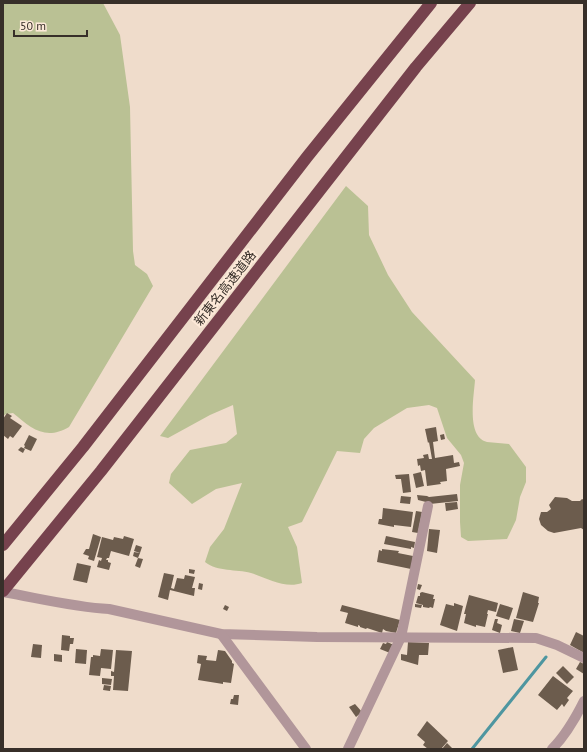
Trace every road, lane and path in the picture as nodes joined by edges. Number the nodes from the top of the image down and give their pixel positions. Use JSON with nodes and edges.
{"nodes":[{"id":1,"x":431,"y":3,"type":"edge"},
{"id":2,"x":470,"y":3,"type":"edge"},
{"id":3,"x":428,"y":506,"type":"dead end"},
{"id":4,"x":3,"y":545,"type":"edge"},
{"id":5,"x":3,"y":591,"type":"edge"},
{"id":6,"x":221,"y":634,"type":"junction"},
{"id":7,"x":401,"y":637,"type":"junction"},
{"id":8,"x":584,"y":658,"type":"edge"},
{"id":9,"x":584,"y":701,"type":"edge"},
{"id":10,"x":306,"y":749,"type":"edge"},
{"id":11,"x":348,"y":749,"type":"edge"},
{"id":12,"x":552,"y":749,"type":"edge"}],
"edges":[{"from":1,"to":4,"type":"highway","name":"新東名高速道路"},
{"from":2,"to":5,"type":"highway","name":"新東名高速道路"},
{"from":3,"to":7,"type":"street"},
{"from":5,"to":6,"type":"street"},
{"from":6,"to":7,"type":"street"},
{"from":6,"to":10,"type":"street"},
{"from":7,"to":8,"type":"street"},
{"from":7,"to":11,"type":"street"},
{"from":9,"to":12,"type":"street"}]}
